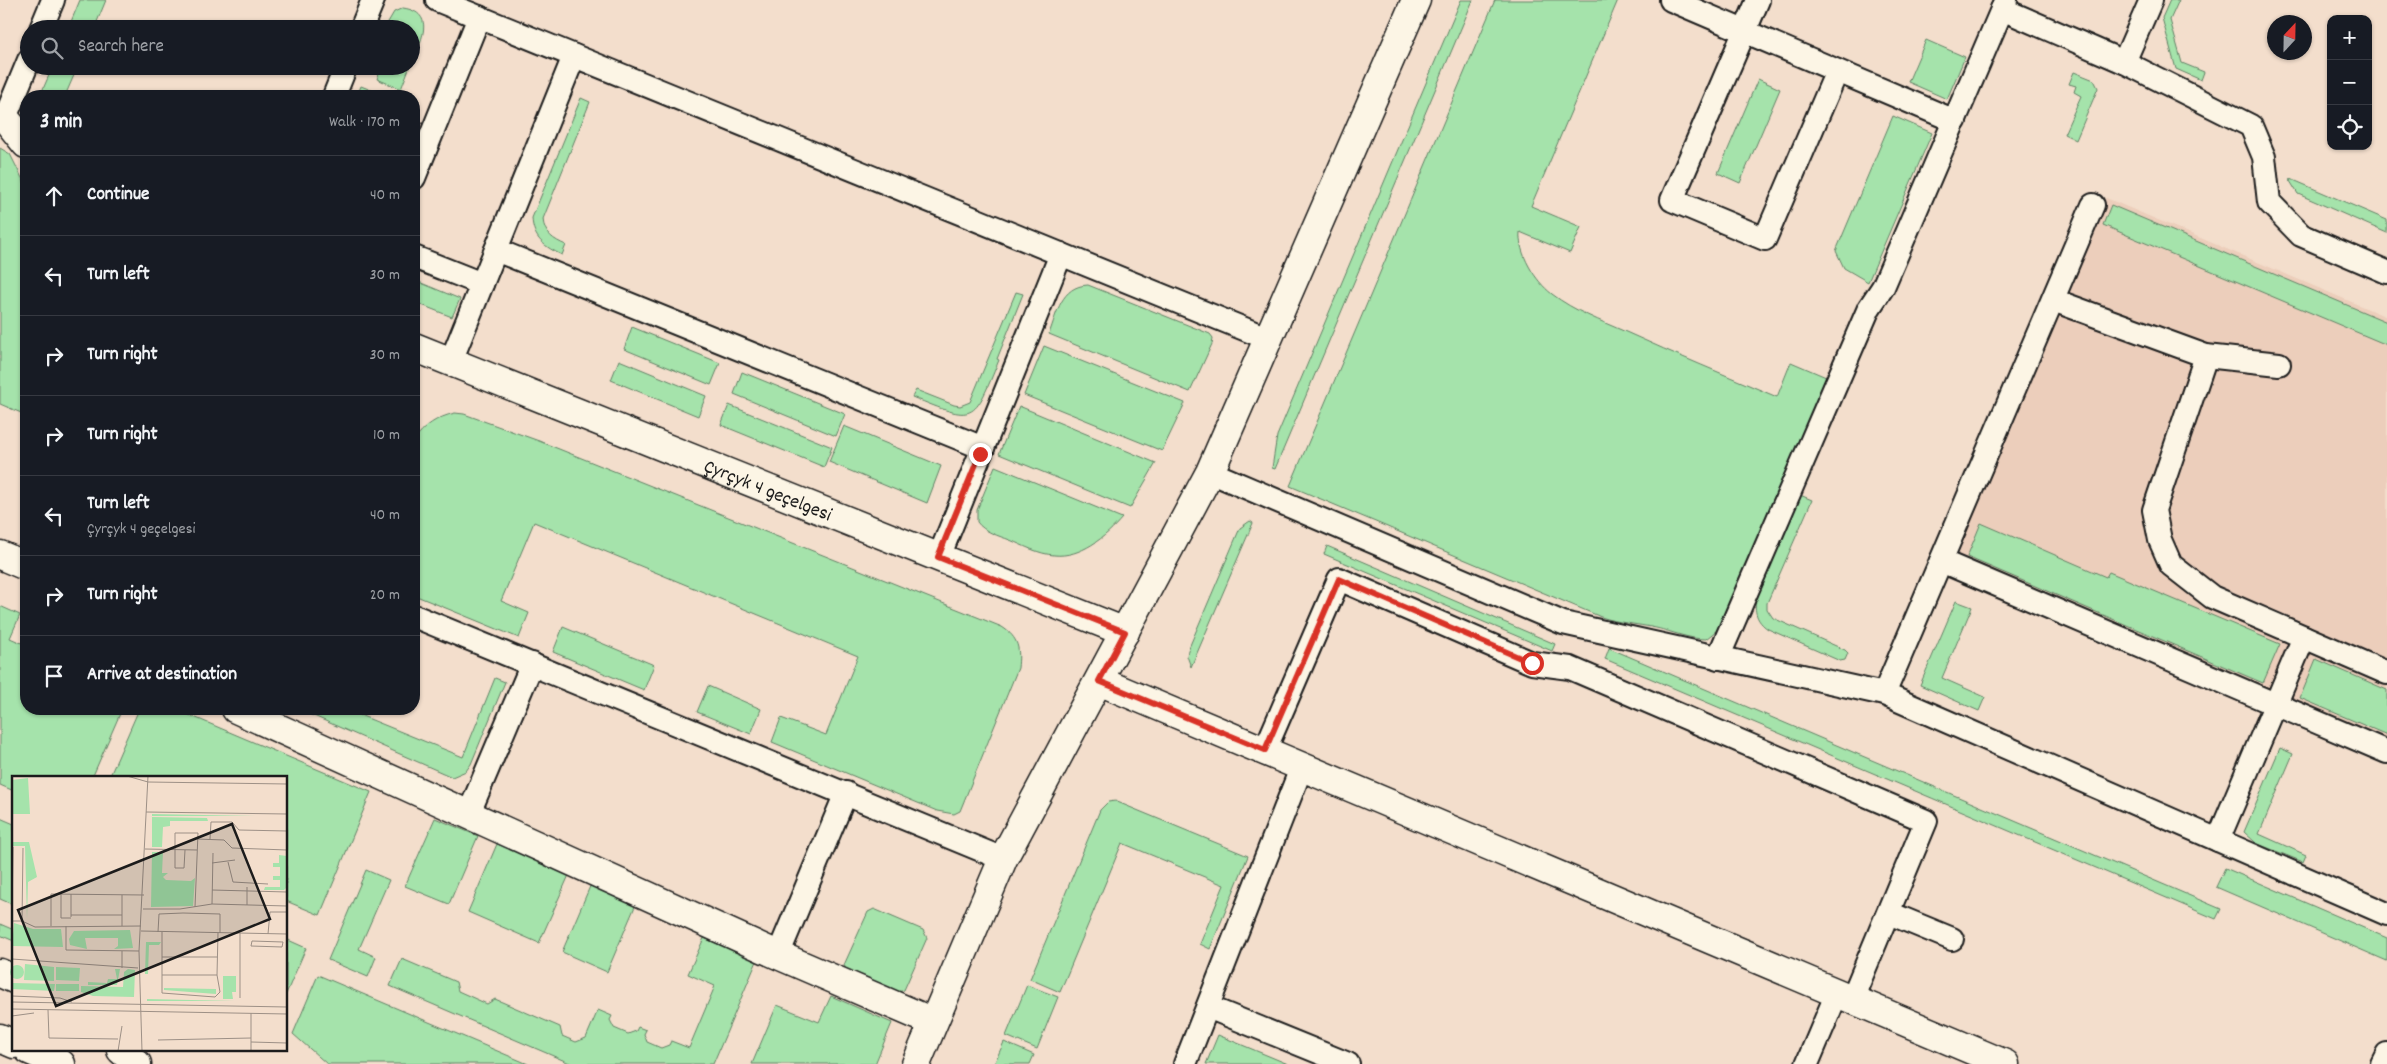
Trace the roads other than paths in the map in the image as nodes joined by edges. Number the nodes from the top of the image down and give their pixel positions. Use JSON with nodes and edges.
{"nodes":[{"id":1,"x":53,"y":0,"type":"edge"},
{"id":2,"x":373,"y":0,"type":"edge"},
{"id":3,"x":437,"y":0,"type":"edge"},
{"id":4,"x":1416,"y":0,"type":"edge"},
{"id":5,"x":1671,"y":0,"type":"edge"},
{"id":6,"x":1758,"y":0,"type":"edge"},
{"id":7,"x":2151,"y":0,"type":"edge"},
{"id":8,"x":2004,"y":5,"type":"edge"},
{"id":9,"x":479,"y":17,"type":"junction"},
{"id":10,"x":45,"y":20,"type":"edge"},
{"id":11,"x":365,"y":20,"type":"edge"},
{"id":12,"x":1744,"y":32,"type":"junction"},
{"id":13,"x":574,"y":56,"type":"junction"},
{"id":14,"x":2124,"y":62,"type":"junction"},
{"id":15,"x":1837,"y":71,"type":"junction"},
{"id":16,"x":22,"y":75,"type":"edge"},
{"id":17,"x":342,"y":75,"type":"edge"},
{"id":18,"x":336,"y":90,"type":"edge"},
{"id":19,"x":2,"y":118,"type":"edge"},
{"id":20,"x":1954,"y":121,"type":"junction"},
{"id":21,"x":20,"y":138,"type":"edge"},
{"id":22,"x":420,"y":163,"type":"edge"},
{"id":23,"x":2094,"y":204,"type":"dead end"},
{"id":24,"x":496,"y":250,"type":"junction"},
{"id":25,"x":1061,"y":254,"type":"junction"},
{"id":26,"x":420,"y":258,"type":"edge"},
{"id":27,"x":2387,"y":272,"type":"edge"},
{"id":28,"x":482,"y":284,"type":"junction"},
{"id":29,"x":2053,"y":300,"type":"junction"},
{"id":30,"x":1269,"y":339,"type":"junction"},
{"id":31,"x":420,"y":349,"type":"edge"},
{"id":32,"x":2206,"y":356,"type":"junction"},
{"id":33,"x":451,"y":361,"type":"junction"},
{"id":34,"x":2279,"y":364,"type":"dead end"},
{"id":35,"x":983,"y":448,"type":"junction"},
{"id":36,"x":1210,"y":472,"type":"junction"},
{"id":37,"x":0,"y":555,"type":"edge"},
{"id":38,"x":938,"y":557,"type":"junction"},
{"id":39,"x":1941,"y":561,"type":"junction"},
{"id":40,"x":20,"y":563,"type":"edge"},
{"id":41,"x":420,"y":618,"type":"edge"},
{"id":42,"x":1125,"y":632,"type":"junction"},
{"id":43,"x":2304,"y":637,"type":"junction"},
{"id":44,"x":1718,"y":658,"type":"junction"},
{"id":45,"x":532,"y":664,"type":"junction"},
{"id":46,"x":2387,"y":673,"type":"edge"},
{"id":47,"x":1099,"y":681,"type":"junction"},
{"id":48,"x":1884,"y":694,"type":"junction"},
{"id":49,"x":2276,"y":704,"type":"junction"},
{"id":50,"x":249,"y":715,"type":"edge"},
{"id":51,"x":1265,"y":750,"type":"junction"},
{"id":52,"x":2387,"y":752,"type":"edge"},
{"id":53,"x":1302,"y":766,"type":"junction"},
{"id":54,"x":846,"y":793,"type":"junction"},
{"id":55,"x":469,"y":814,"type":"junction"},
{"id":56,"x":2218,"y":840,"type":"junction"},
{"id":57,"x":1003,"y":859,"type":"junction"},
{"id":58,"x":1889,"y":913,"type":"junction"},
{"id":59,"x":2387,"y":914,"type":"edge"},
{"id":60,"x":1952,"y":940,"type":"dead end"},
{"id":61,"x":778,"y":955,"type":"junction"},
{"id":62,"x":0,"y":973,"type":"edge"},
{"id":63,"x":12,"y":978,"type":"edge"},
{"id":64,"x":1845,"y":996,"type":"junction"},
{"id":65,"x":1208,"y":1007,"type":"junction"},
{"id":66,"x":934,"y":1022,"type":"junction"},
{"id":67,"x":0,"y":1038,"type":"edge"},
{"id":68,"x":12,"y":1043,"type":"edge"},
{"id":69,"x":34,"y":1052,"type":"edge"},
{"id":70,"x":124,"y":1052,"type":"edge"},
{"id":71,"x":2387,"y":1054,"type":"edge"},
{"id":72,"x":61,"y":1064,"type":"edge"},
{"id":73,"x":137,"y":1064,"type":"edge"},
{"id":74,"x":916,"y":1064,"type":"edge"},
{"id":75,"x":1185,"y":1064,"type":"edge"},
{"id":76,"x":1348,"y":1064,"type":"edge"},
{"id":77,"x":1807,"y":1064,"type":"edge"},
{"id":78,"x":2005,"y":1064,"type":"edge"},
{"id":79,"x":2382,"y":1064,"type":"edge"}],
"edges":[{"from":1,"to":10,"type":"lane"},
{"from":2,"to":11,"type":"lane"},
{"from":3,"to":9,"type":"lane"},
{"from":4,"to":30,"type":"street"},
{"from":5,"to":12,"type":"lane"},
{"from":6,"to":12,"type":"lane"},
{"from":7,"to":14,"type":"lane"},
{"from":8,"to":14,"type":"lane"},
{"from":8,"to":20,"type":"lane"},
{"from":9,"to":13,"type":"lane"},
{"from":9,"to":22,"type":"lane"},
{"from":12,"to":15,"type":"lane"},
{"from":12,"to":15,"type":"lane"},
{"from":13,"to":24,"type":"lane"},
{"from":13,"to":25,"type":"lane"},
{"from":14,"to":27,"type":"lane"},
{"from":15,"to":20,"type":"lane"},
{"from":16,"to":19,"type":"lane"},
{"from":17,"to":18,"type":"lane"},
{"from":19,"to":21,"type":"street"},
{"from":20,"to":44,"type":"lane"},
{"from":23,"to":29,"type":"lane"},
{"from":24,"to":28,"type":"lane"},
{"from":24,"to":35,"type":"lane"},
{"from":25,"to":30,"type":"lane"},
{"from":25,"to":35,"type":"lane"},
{"from":26,"to":28,"type":"lane"},
{"from":28,"to":33,"type":"lane"},
{"from":29,"to":32,"type":"lane"},
{"from":29,"to":39,"type":"lane"},
{"from":30,"to":36,"type":"street"},
{"from":31,"to":33,"type":"street","name":"Çyrçyk 4 geçelgesi"},
{"from":32,"to":34,"type":"lane"},
{"from":32,"to":43,"type":"lane"},
{"from":33,"to":38,"type":"street","name":"Çyrçyk 4 geçelgesi"},
{"from":35,"to":38,"type":"lane"},
{"from":36,"to":42,"type":"street"},
{"from":36,"to":44,"type":"lane"},
{"from":37,"to":40,"type":"street"},
{"from":38,"to":42,"type":"street","name":"Çyrçyk 4 geçelgesi"},
{"from":39,"to":48,"type":"lane"},
{"from":39,"to":49,"type":"lane"},
{"from":41,"to":45,"type":"lane"},
{"from":42,"to":47,"type":"street"},
{"from":43,"to":46,"type":"lane"},
{"from":43,"to":49,"type":"lane"},
{"from":44,"to":48,"type":"lane"},
{"from":45,"to":54,"type":"lane"},
{"from":45,"to":55,"type":"lane"},
{"from":47,"to":51,"type":"street"},
{"from":47,"to":57,"type":"street"},
{"from":48,"to":56,"type":"lane"},
{"from":49,"to":52,"type":"lane"},
{"from":49,"to":56,"type":"lane"},
{"from":50,"to":55,"type":"street"},
{"from":51,"to":53,"type":"street"},
{"from":51,"to":58,"type":"lane"},
{"from":53,"to":64,"type":"street"},
{"from":53,"to":65,"type":"lane"},
{"from":54,"to":57,"type":"lane"},
{"from":54,"to":61,"type":"lane"},
{"from":55,"to":61,"type":"street"},
{"from":56,"to":59,"type":"lane"},
{"from":57,"to":66,"type":"street"},
{"from":58,"to":60,"type":"lane"},
{"from":58,"to":64,"type":"lane"},
{"from":61,"to":66,"type":"street"},
{"from":62,"to":63,"type":"street"},
{"from":64,"to":77,"type":"lane"},
{"from":64,"to":78,"type":"street"},
{"from":65,"to":75,"type":"lane"},
{"from":65,"to":76,"type":"lane"},
{"from":66,"to":74,"type":"street"},
{"from":67,"to":68,"type":"street"},
{"from":69,"to":72,"type":"street"},
{"from":70,"to":73,"type":"street"},
{"from":71,"to":79,"type":"lane"}]}
